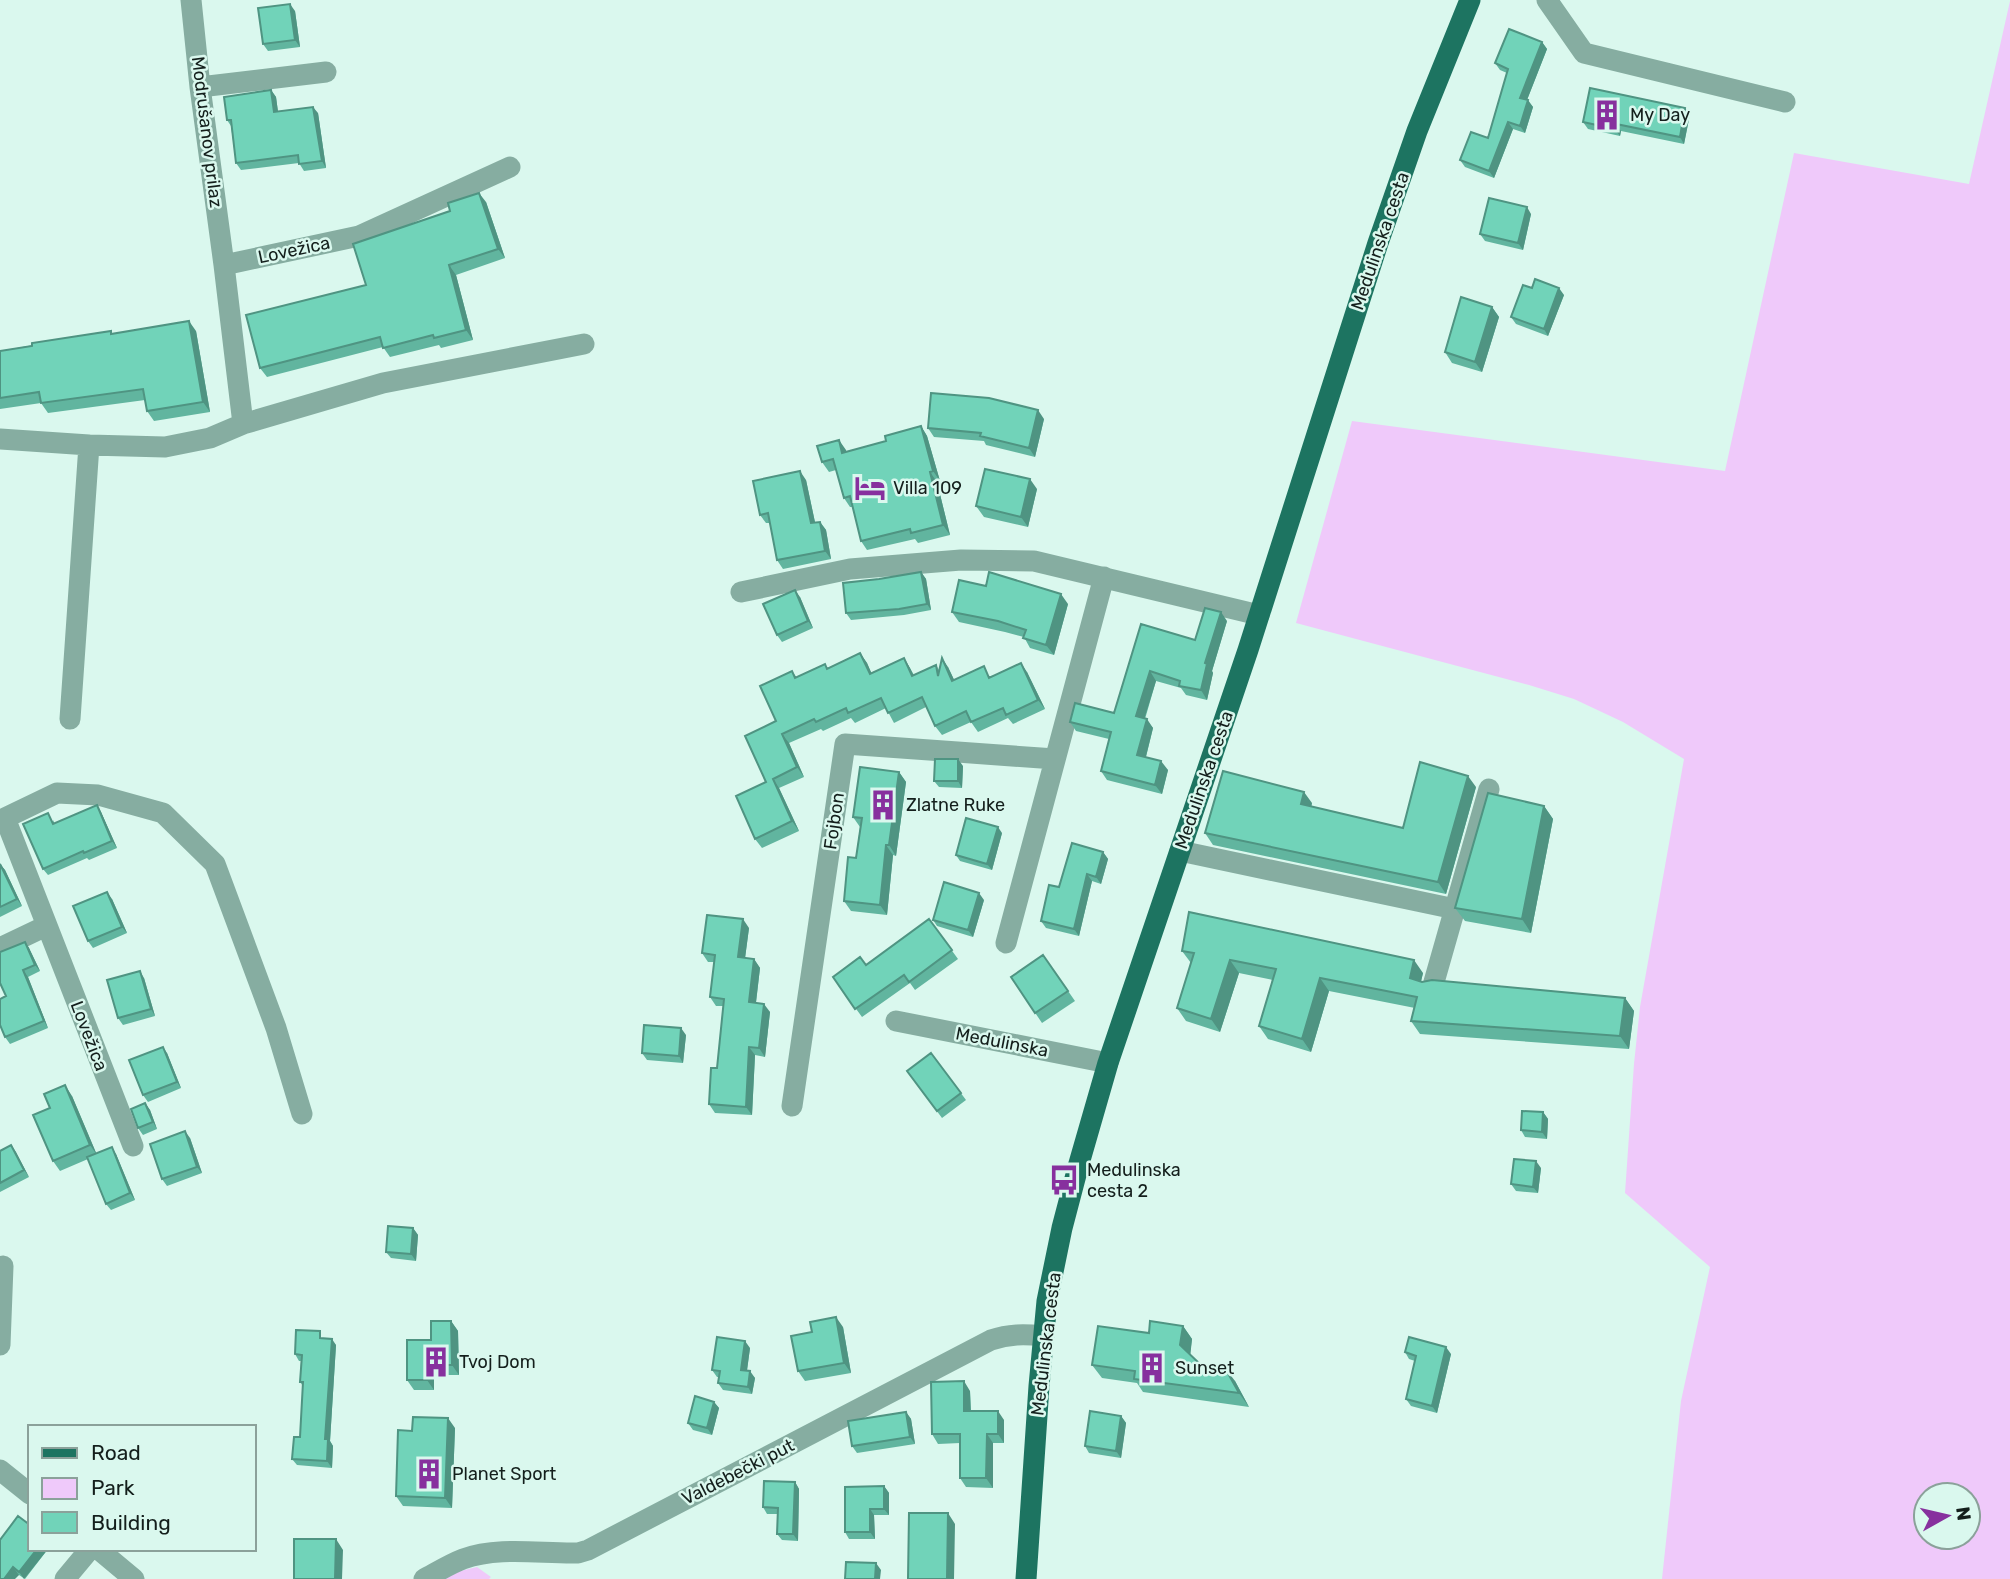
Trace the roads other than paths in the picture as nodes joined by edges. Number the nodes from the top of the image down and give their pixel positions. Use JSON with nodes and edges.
{"nodes":[{"id":1,"x":191,"y":0,"type":"edge"},
{"id":2,"x":1470,"y":0,"type":"edge"},
{"id":3,"x":1547,"y":0,"type":"edge"},
{"id":4,"x":326,"y":72,"type":"dead end"},
{"id":5,"x":200,"y":87,"type":"junction"},
{"id":6,"x":1785,"y":102,"type":"dead end"},
{"id":7,"x":510,"y":167,"type":"dead end"},
{"id":8,"x":224,"y":265,"type":"junction"},
{"id":9,"x":584,"y":344,"type":"dead end"},
{"id":10,"x":243,"y":424,"type":"junction"},
{"id":11,"x":0,"y":439,"type":"edge"},
{"id":12,"x":89,"y":445,"type":"junction"},
{"id":13,"x":1104,"y":577,"type":"junction"},
{"id":14,"x":741,"y":592,"type":"dead end"},
{"id":15,"x":1259,"y":615,"type":"junction"},
{"id":16,"x":70,"y":719,"type":"dead end"},
{"id":17,"x":1055,"y":759,"type":"junction"},
{"id":18,"x":1489,"y":789,"type":"dead end"},
{"id":19,"x":1180,"y":851,"type":"junction"},
{"id":20,"x":1454,"y":909,"type":"junction"},
{"id":21,"x":46,"y":926,"type":"junction"},
{"id":22,"x":1006,"y":943,"type":"dead end"},
{"id":23,"x":0,"y":948,"type":"edge"},
{"id":24,"x":1434,"y":982,"type":"edge"},
{"id":25,"x":896,"y":1021,"type":"dead end"},
{"id":26,"x":1108,"y":1063,"type":"junction"},
{"id":27,"x":792,"y":1107,"type":"dead end"},
{"id":28,"x":302,"y":1114,"type":"dead end"},
{"id":29,"x":133,"y":1146,"type":"dead end"},
{"id":30,"x":3,"y":1266,"type":"dead end"},
{"id":31,"x":1043,"y":1336,"type":"junction"},
{"id":32,"x":0,"y":1345,"type":"edge"},
{"id":33,"x":0,"y":1470,"type":"edge"},
{"id":34,"x":28,"y":1492,"type":"edge"},
{"id":35,"x":88,"y":1551,"type":"edge"},
{"id":36,"x":100,"y":1551,"type":"edge"},
{"id":37,"x":65,"y":1579,"type":"edge"},
{"id":38,"x":135,"y":1579,"type":"edge"},
{"id":39,"x":424,"y":1579,"type":"edge"},
{"id":40,"x":1026,"y":1579,"type":"edge"}],
"edges":[{"from":1,"to":5,"type":"street","name":"Modrušanov prilaz"},
{"from":2,"to":15,"type":"main road","name":"Medulinska cesta"},
{"from":3,"to":6,"type":"street"},
{"from":4,"to":5,"type":"street"},
{"from":5,"to":8,"type":"street","name":"Modrušanov prilaz"},
{"from":7,"to":8,"type":"street","name":"Lovežica"},
{"from":8,"to":10,"type":"street"},
{"from":9,"to":10,"type":"street"},
{"from":10,"to":12,"type":"street"},
{"from":11,"to":12,"type":"street"},
{"from":12,"to":16,"type":"street"},
{"from":13,"to":14,"type":"street"},
{"from":13,"to":15,"type":"street"},
{"from":13,"to":17,"type":"street"},
{"from":15,"to":19,"type":"main road","name":"Medulinska cesta"},
{"from":17,"to":22,"type":"street"},
{"from":17,"to":27,"type":"street","name":"Fojbon"},
{"from":18,"to":20,"type":"street"},
{"from":19,"to":20,"type":"street"},
{"from":19,"to":26,"type":"main road","name":"Medulinska cesta"},
{"from":20,"to":24,"type":"street"},
{"from":21,"to":23,"type":"street"},
{"from":21,"to":28,"type":"street","name":"Lovežica"},
{"from":21,"to":29,"type":"street","name":"Lovežica"},
{"from":25,"to":26,"type":"street","name":"Medulinska"},
{"from":26,"to":31,"type":"main road","name":"Medulinska cesta"},
{"from":30,"to":32,"type":"street"},
{"from":31,"to":39,"type":"street","name":"Valdebečki put"},
{"from":31,"to":40,"type":"main road","name":"Medulinska cesta"},
{"from":33,"to":34,"type":"street"},
{"from":35,"to":37,"type":"street"},
{"from":36,"to":38,"type":"street"}]}
